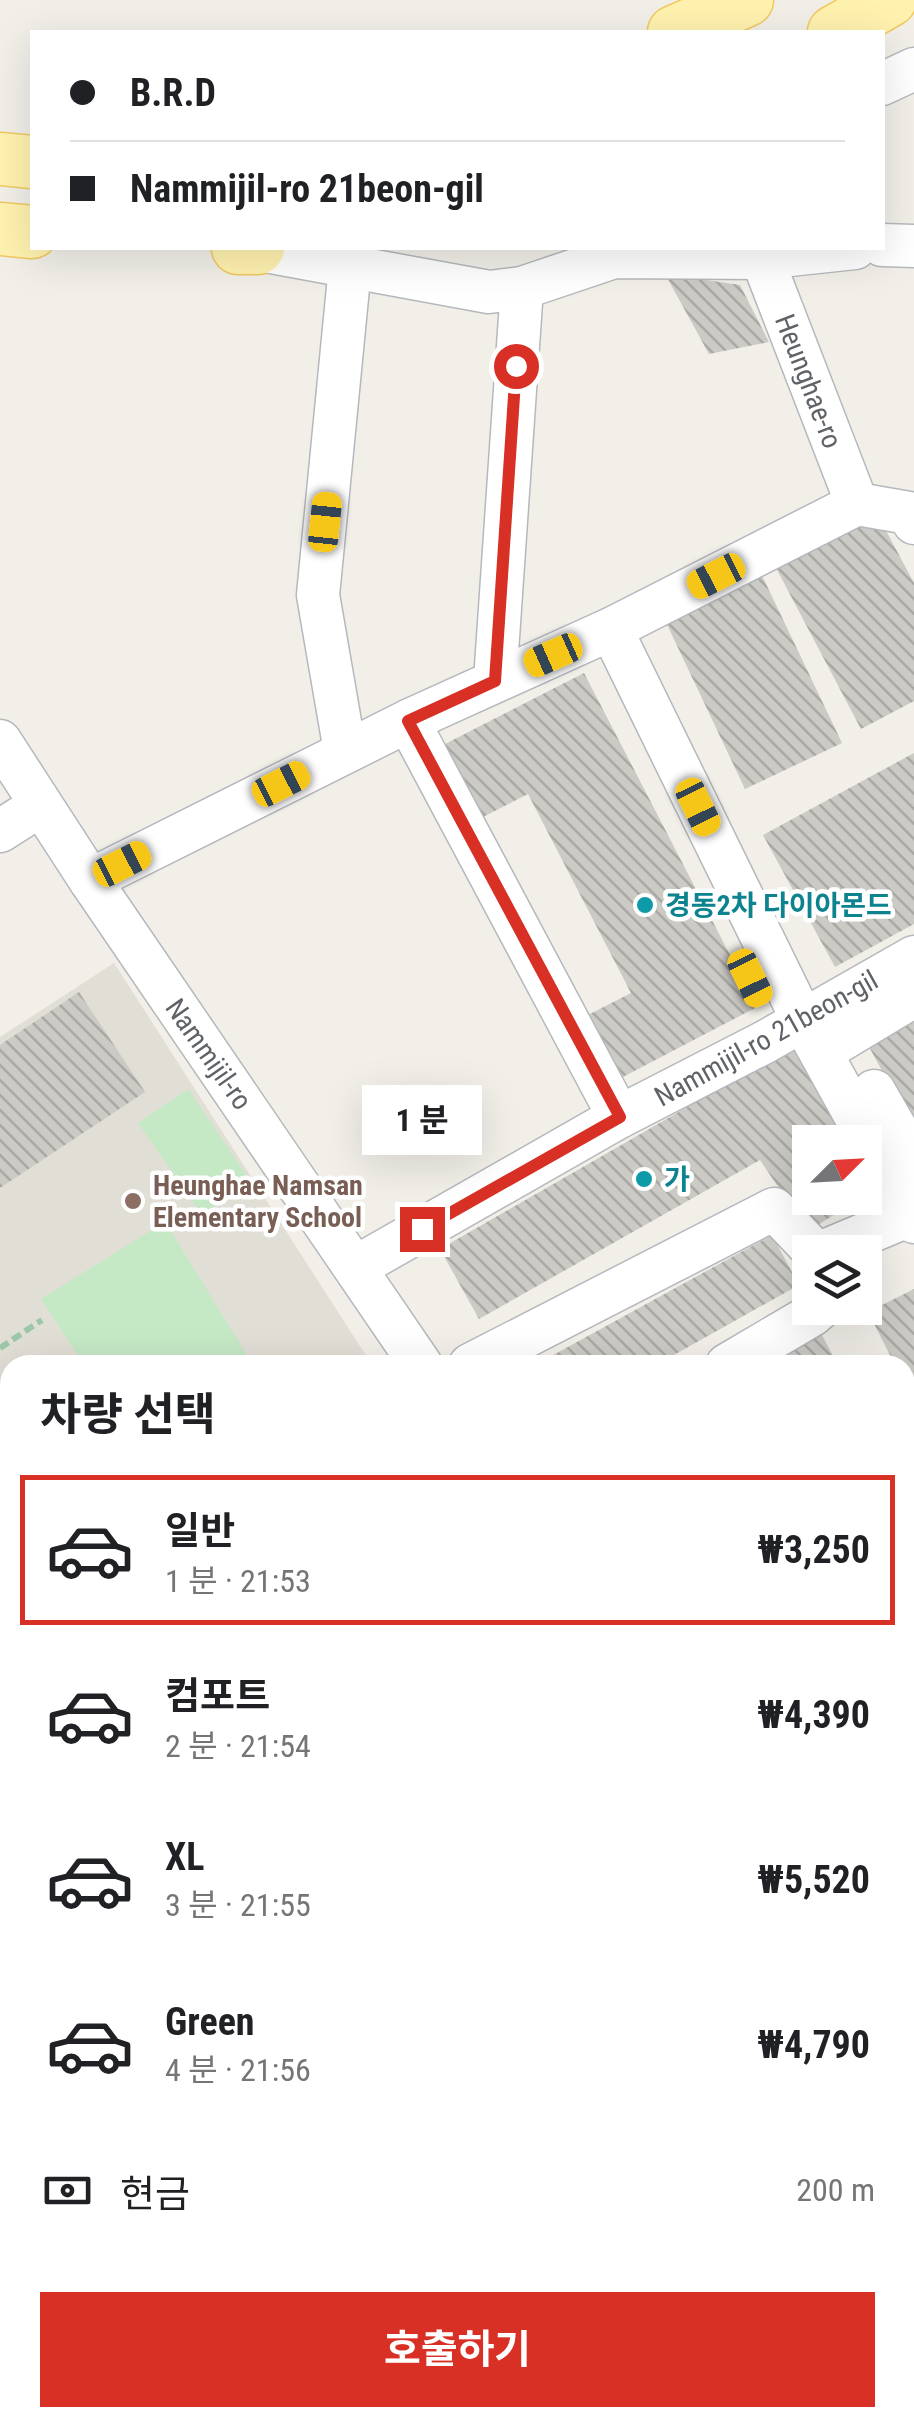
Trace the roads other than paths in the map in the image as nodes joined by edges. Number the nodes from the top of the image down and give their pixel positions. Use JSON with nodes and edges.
{"nodes":[{"id":1,"x":747,"y":0,"type":"edge"},
{"id":2,"x":890,"y":0,"type":"edge"},
{"id":3,"x":679,"y":30,"type":"edge"},
{"id":4,"x":838,"y":30,"type":"edge"},
{"id":5,"x":914,"y":68,"type":"edge"},
{"id":6,"x":885,"y":82,"type":"edge"},
{"id":7,"x":0,"y":159,"type":"edge"},
{"id":8,"x":30,"y":162,"type":"edge"},
{"id":9,"x":0,"y":229,"type":"edge"},
{"id":10,"x":30,"y":232,"type":"edge"},
{"id":11,"x":885,"y":244,"type":"edge"},
{"id":12,"x":914,"y":246,"type":"edge"},
{"id":13,"x":266,"y":250,"type":"edge"},
{"id":14,"x":836,"y":250,"type":"edge"},
{"id":15,"x":614,"y":252,"type":"edge"},
{"id":16,"x":762,"y":258,"type":"junction"},
{"id":17,"x":350,"y":267,"type":"junction"},
{"id":18,"x":522,"y":288,"type":"junction"},
{"id":19,"x":857,"y":504,"type":"junction"},
{"id":20,"x":912,"y":515,"type":"edge"},
{"id":21,"x":611,"y":629,"type":"junction"},
{"id":22,"x":495,"y":681,"type":"junction"},
{"id":23,"x":413,"y":731,"type":"junction"},
{"id":24,"x":0,"y":742,"type":"edge"},
{"id":25,"x":345,"y":751,"type":"junction"},
{"id":26,"x":42,"y":806,"type":"junction"},
{"id":27,"x":0,"y":831,"type":"edge"},
{"id":28,"x":90,"y":880,"type":"junction"},
{"id":29,"x":914,"y":957,"type":"edge"},
{"id":30,"x":914,"y":996,"type":"edge"},
{"id":31,"x":759,"y":1032,"type":"junction"},
{"id":32,"x":823,"y":1037,"type":"junction"},
{"id":33,"x":614,"y":1107,"type":"junction"},
{"id":34,"x":914,"y":1160,"type":"edge"},
{"id":35,"x":912,"y":1219,"type":"edge"},
{"id":36,"x":801,"y":1235,"type":"edge"},
{"id":37,"x":867,"y":1235,"type":"edge"},
{"id":38,"x":356,"y":1267,"type":"junction"},
{"id":39,"x":796,"y":1325,"type":"edge"},
{"id":40,"x":414,"y":1355,"type":"edge"},
{"id":41,"x":495,"y":1355,"type":"edge"},
{"id":42,"x":744,"y":1355,"type":"edge"}],
"edges":[{"from":1,"to":3,"type":"main road"},
{"from":2,"to":4,"type":"main road"},
{"from":5,"to":6,"type":"street"},
{"from":7,"to":8,"type":"main road"},
{"from":9,"to":10,"type":"main road"},
{"from":11,"to":12,"type":"street"},
{"from":13,"to":17,"type":"street"},
{"from":14,"to":16,"type":"street"},
{"from":15,"to":16,"type":"street"},
{"from":15,"to":18,"type":"street"},
{"from":16,"to":19,"type":"street","name":"Heunghae-ro"},
{"from":17,"to":18,"type":"street"},
{"from":17,"to":25,"type":"street"},
{"from":18,"to":22,"type":"street"},
{"from":19,"to":20,"type":"street"},
{"from":19,"to":21,"type":"street"},
{"from":21,"to":22,"type":"street"},
{"from":21,"to":32,"type":"street"},
{"from":22,"to":23,"type":"street"},
{"from":23,"to":25,"type":"street"},
{"from":23,"to":31,"type":"street"},
{"from":23,"to":33,"type":"street"},
{"from":24,"to":26,"type":"street","name":"Nammijil-ro"},
{"from":25,"to":28,"type":"street"},
{"from":26,"to":27,"type":"street"},
{"from":26,"to":28,"type":"street","name":"Nammijil-ro"},
{"from":28,"to":38,"type":"street","name":"Nammijil-ro"},
{"from":29,"to":32,"type":"street","name":"Nammijil-ro 21beon-gil"},
{"from":30,"to":32,"type":"street"},
{"from":31,"to":32,"type":"street","name":"Nammijil-ro 21beon-gil"},
{"from":31,"to":33,"type":"street","name":"Nammijil-ro 21beon-gil"},
{"from":32,"to":34,"type":"street"},
{"from":32,"to":35,"type":"street"},
{"from":33,"to":38,"type":"street","name":"Nammijil-ro 21beon-gil"},
{"from":35,"to":37,"type":"street"},
{"from":36,"to":41,"type":"street"},
{"from":38,"to":40,"type":"street","name":"Nammijil-ro"},
{"from":39,"to":42,"type":"street"}]}
